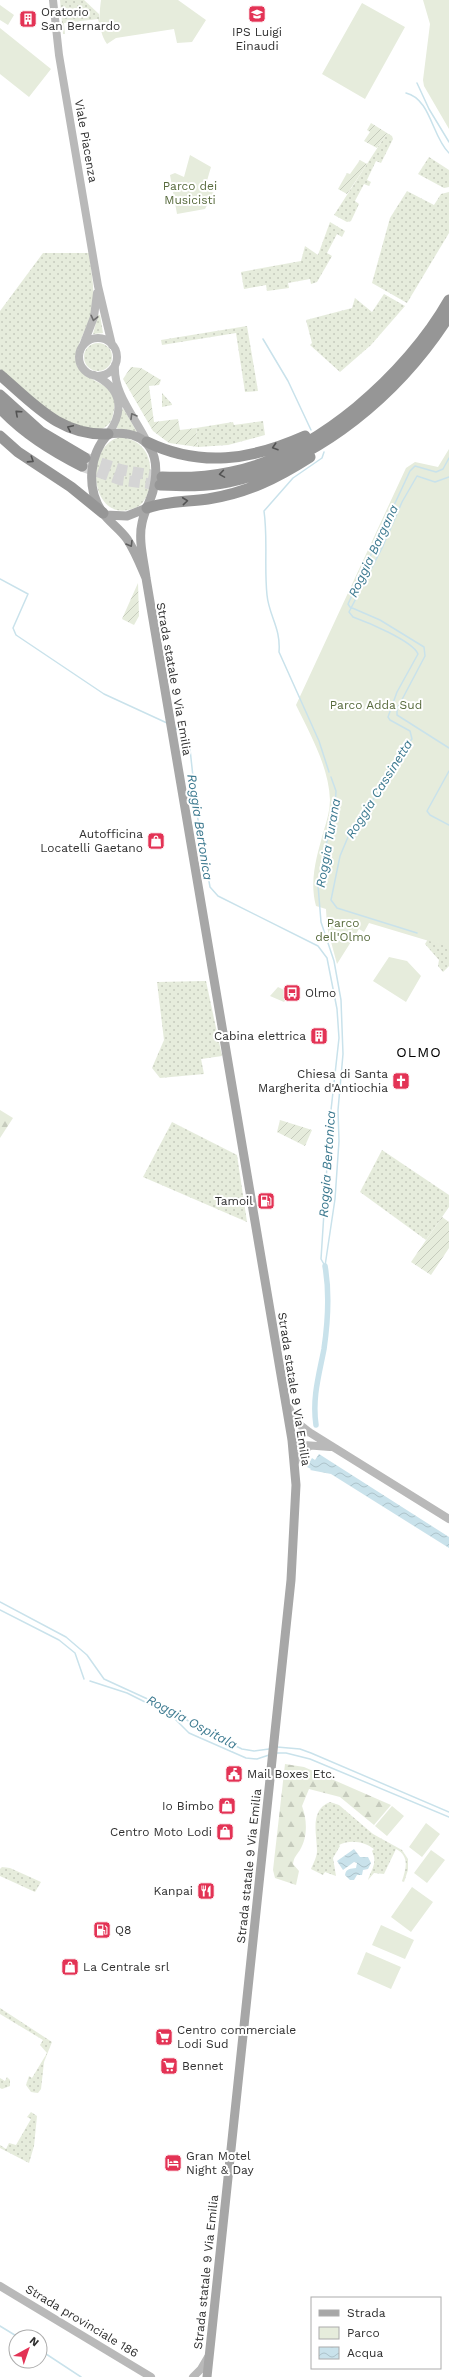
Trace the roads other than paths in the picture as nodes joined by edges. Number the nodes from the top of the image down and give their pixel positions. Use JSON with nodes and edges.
{"nodes":[{"id":1,"x":53,"y":0,"type":"edge"},
{"id":2,"x":98,"y":286,"type":"junction"},
{"id":3,"x":449,"y":300,"type":"edge"},
{"id":4,"x":449,"y":316,"type":"edge"},
{"id":5,"x":112,"y":345,"type":"junction"},
{"id":6,"x":81,"y":348,"type":"junction"},
{"id":7,"x":115,"y":365,"type":"junction"},
{"id":8,"x":0,"y":375,"type":"edge"},
{"id":9,"x":93,"y":375,"type":"junction"},
{"id":10,"x":0,"y":395,"type":"edge"},
{"id":11,"x":0,"y":408,"type":"edge"},
{"id":12,"x":348,"y":414,"type":"junction"},
{"id":13,"x":360,"y":415,"type":"junction"},
{"id":14,"x":108,"y":434,"type":"junction"},
{"id":15,"x":0,"y":436,"type":"edge"},
{"id":16,"x":147,"y":442,"type":"junction"},
{"id":17,"x":147,"y":508,"type":"junction"},
{"id":18,"x":104,"y":514,"type":"junction"},
{"id":19,"x":146,"y":578,"type":"junction"},
{"id":20,"x":285,"y":1398,"type":"junction"},
{"id":21,"x":309,"y":1432,"type":"junction"},
{"id":22,"x":292,"y":1440,"type":"junction"},
{"id":23,"x":314,"y":1445,"type":"junction"},
{"id":24,"x":336,"y":1449,"type":"junction"},
{"id":25,"x":295,"y":1462,"type":"junction"},
{"id":26,"x":449,"y":1519,"type":"edge"},
{"id":27,"x":0,"y":2286,"type":"edge"},
{"id":28,"x":209,"y":2354,"type":"junction"},
{"id":29,"x":151,"y":2377,"type":"edge"},
{"id":30,"x":193,"y":2377,"type":"edge"},
{"id":31,"x":207,"y":2377,"type":"edge"}],
"edges":[{"from":1,"to":2,"type":"street","name":"Viale Piacenza"},
{"from":2,"to":5,"type":"street","name":"Viale Piacenza"},
{"from":2,"to":6,"type":"street","name":"Viale Piacenza","one_way":true},
{"from":3,"to":12,"type":"highway"},
{"from":4,"to":13,"type":"highway"},
{"from":5,"to":6,"type":"street"},
{"from":5,"to":7,"type":"street"},
{"from":6,"to":9,"type":"street"},
{"from":7,"to":9,"type":"street"},
{"from":16,"to":7,"type":"street","one_way":true},
{"from":14,"to":8,"type":"highway","one_way":true},
{"from":9,"to":14,"type":"street"},
{"from":11,"to":10,"type":"highway","one_way":true},
{"from":12,"to":13,"type":"highway","one_way":true},
{"from":12,"to":16,"type":"highway","one_way":true},
{"from":17,"to":13,"type":"highway","one_way":true},
{"from":14,"to":16,"type":"main road"},
{"from":14,"to":18,"type":"main road"},
{"from":15,"to":18,"type":"highway","one_way":true},
{"from":16,"to":17,"type":"main road"},
{"from":17,"to":18,"type":"main road"},
{"from":17,"to":19,"type":"main road","name":"Strada statale 9 Via Emilia"},
{"from":18,"to":19,"type":"main road","name":"Strada statale 9 Via Emilia","one_way":true},
{"from":19,"to":20,"type":"main road","name":"Strada statale 9 Via Emilia"},
{"from":20,"to":21,"type":"street"},
{"from":20,"to":22,"type":"main road","name":"Strada statale 9 Via Emilia"},
{"from":21,"to":22,"type":"street"},
{"from":21,"to":24,"type":"street"},
{"from":22,"to":23,"type":"street"},
{"from":22,"to":25,"type":"main road","name":"Strada statale 9 Via Emilia"},
{"from":23,"to":24,"type":"street"},
{"from":23,"to":25,"type":"street"},
{"from":24,"to":26,"type":"street"},
{"from":25,"to":28,"type":"main road","name":"Strada statale 9 Via Emilia"},
{"from":27,"to":29,"type":"street","name":"Strada provinciale 186"},
{"from":28,"to":30,"type":"street"},
{"from":28,"to":31,"type":"main road","name":"Strada statale 9 Via Emilia"}]}
